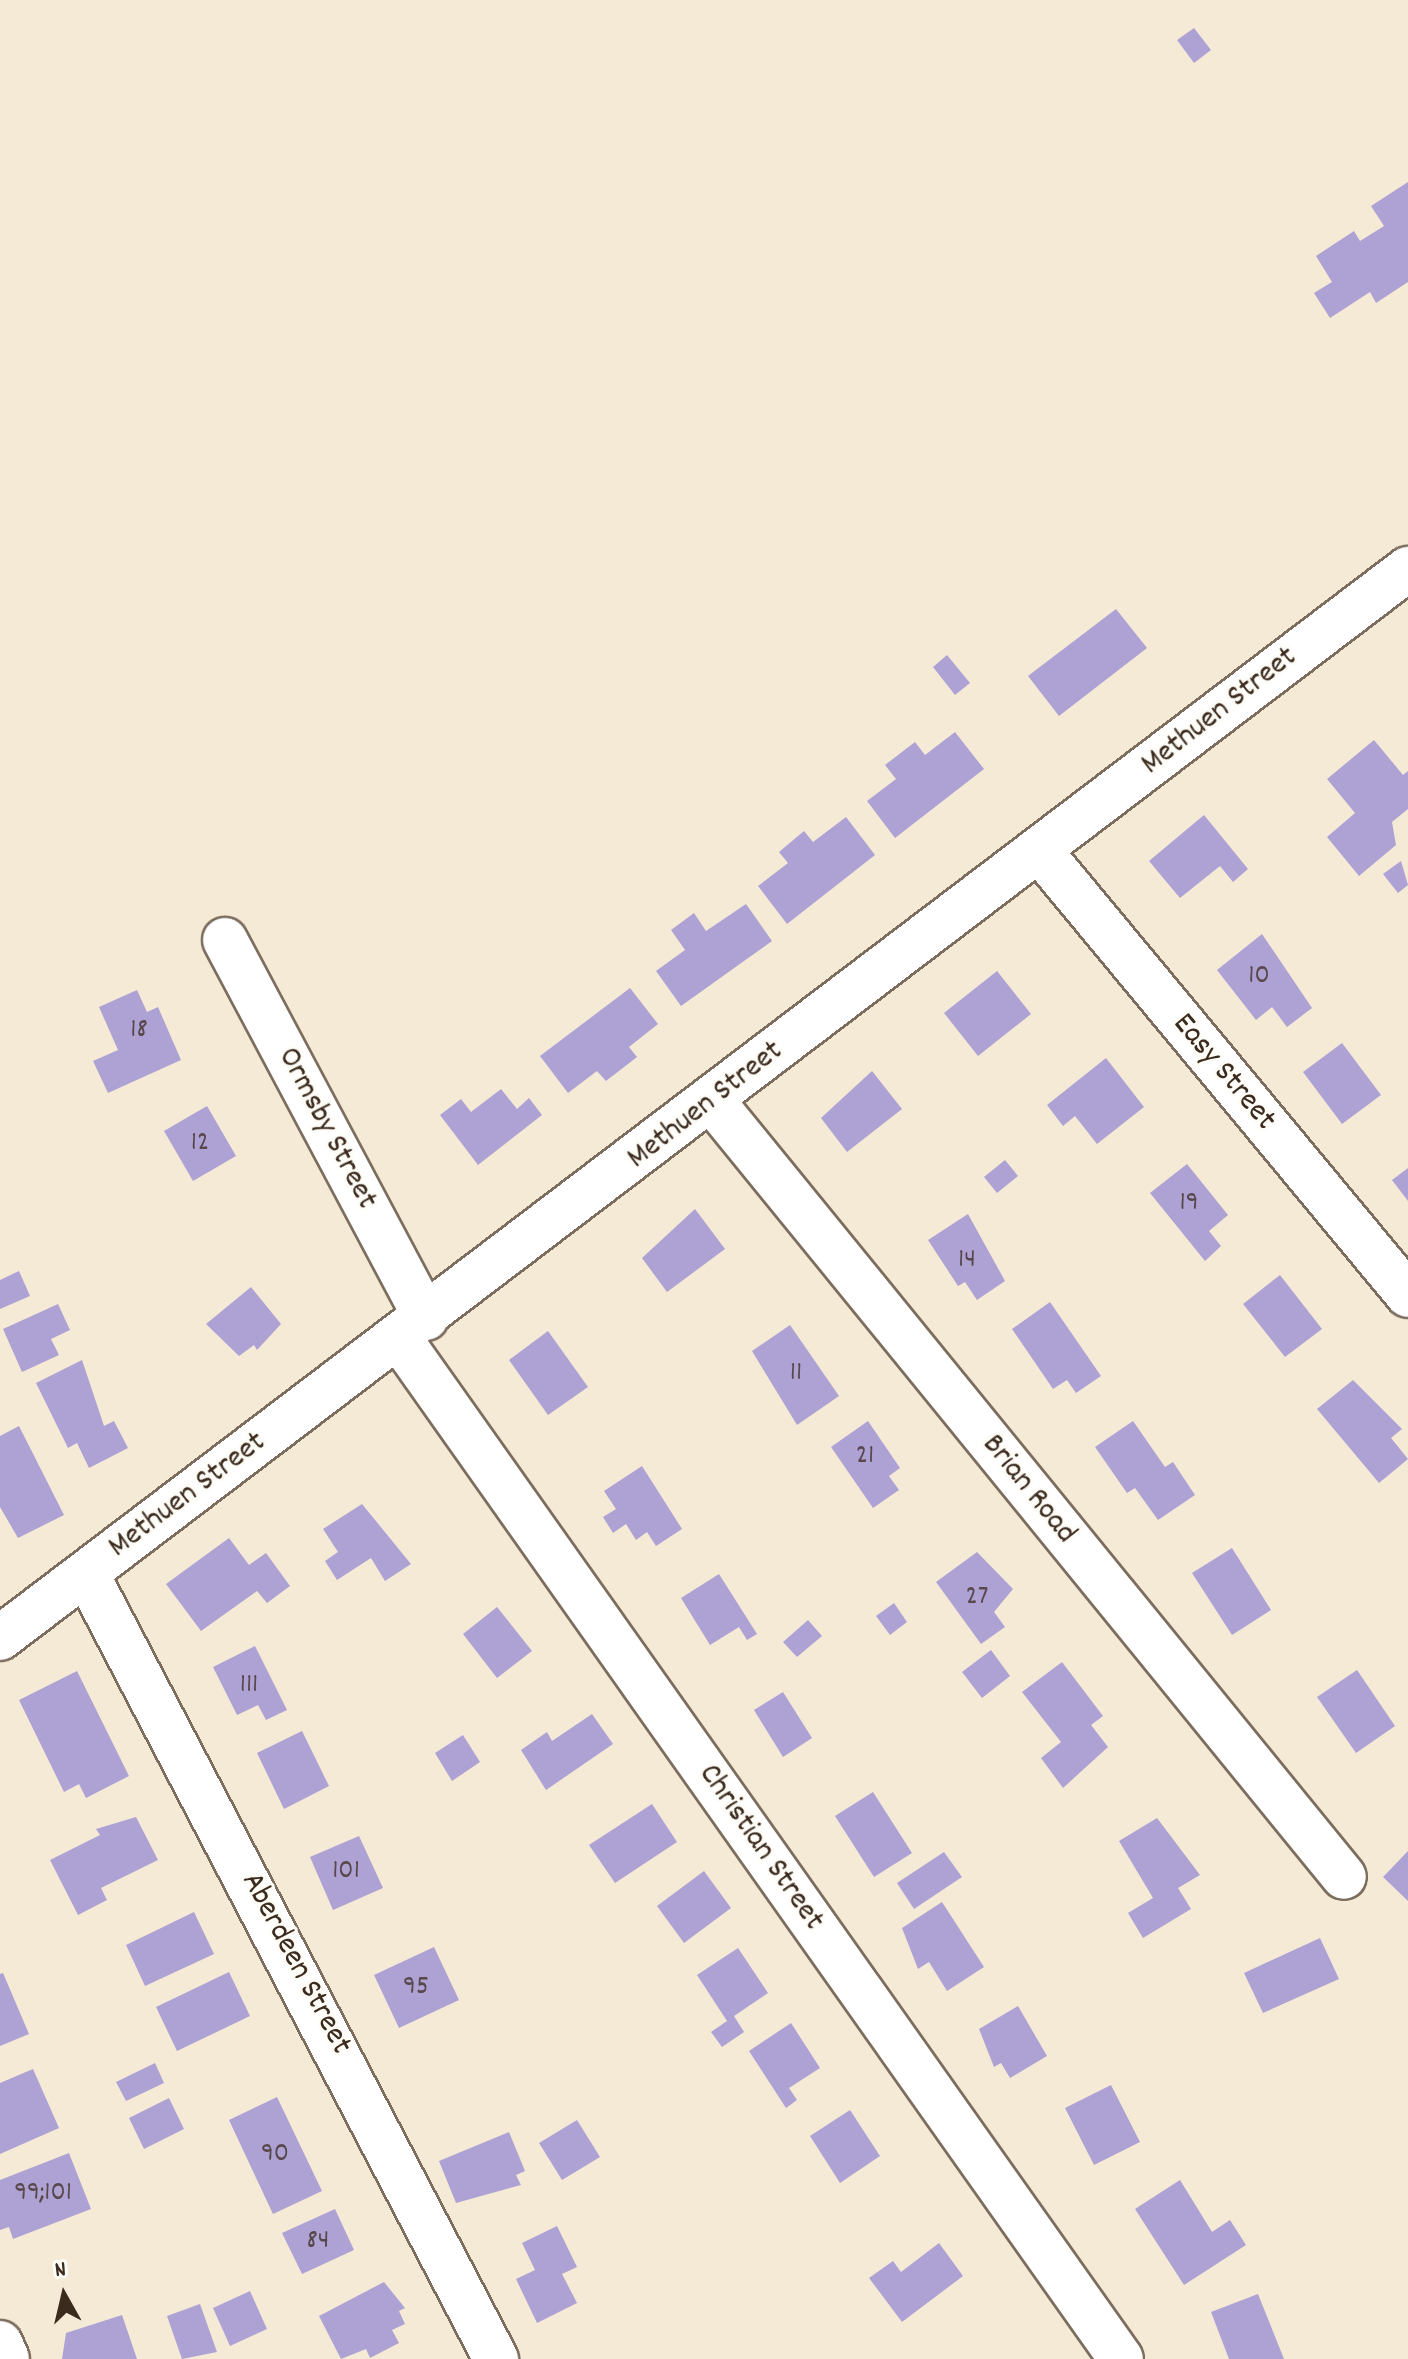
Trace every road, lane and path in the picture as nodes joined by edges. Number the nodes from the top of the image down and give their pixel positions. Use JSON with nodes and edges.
{"nodes":[{"id":1,"x":1408,"y":569,"type":"edge"},
{"id":2,"x":1039,"y":850,"type":"junction"},
{"id":3,"x":225,"y":940,"type":"dead end"},
{"id":4,"x":713,"y":1102,"type":"junction"},
{"id":5,"x":1408,"y":1295,"type":"edge"},
{"id":6,"x":412,"y":1328,"type":"junction"},
{"id":7,"x":86,"y":1573,"type":"junction"},
{"id":8,"x":0,"y":1638,"type":"edge"},
{"id":9,"x":1344,"y":1877,"type":"dead end"},
{"id":10,"x":0,"y":2343,"type":"edge"},
{"id":11,"x":7,"y":2359,"type":"edge"},
{"id":12,"x":496,"y":2359,"type":"edge"},
{"id":13,"x":1121,"y":2359,"type":"edge"}],
"edges":[{"from":1,"to":2,"type":"street","name":"Methuen Street"},
{"from":2,"to":4,"type":"street","name":"Methuen Street"},
{"from":2,"to":5,"type":"street","name":"Easy Street"},
{"from":3,"to":6,"type":"street","name":"Ormsby Street"},
{"from":4,"to":6,"type":"street","name":"Methuen Street"},
{"from":4,"to":9,"type":"street","name":"Brian Road"},
{"from":6,"to":7,"type":"street","name":"Methuen Street"},
{"from":6,"to":13,"type":"street","name":"Christian Street"},
{"from":7,"to":8,"type":"street","name":"Methuen Street"},
{"from":7,"to":12,"type":"street","name":"Aberdeen Street"},
{"from":10,"to":11,"type":"street"}]}
